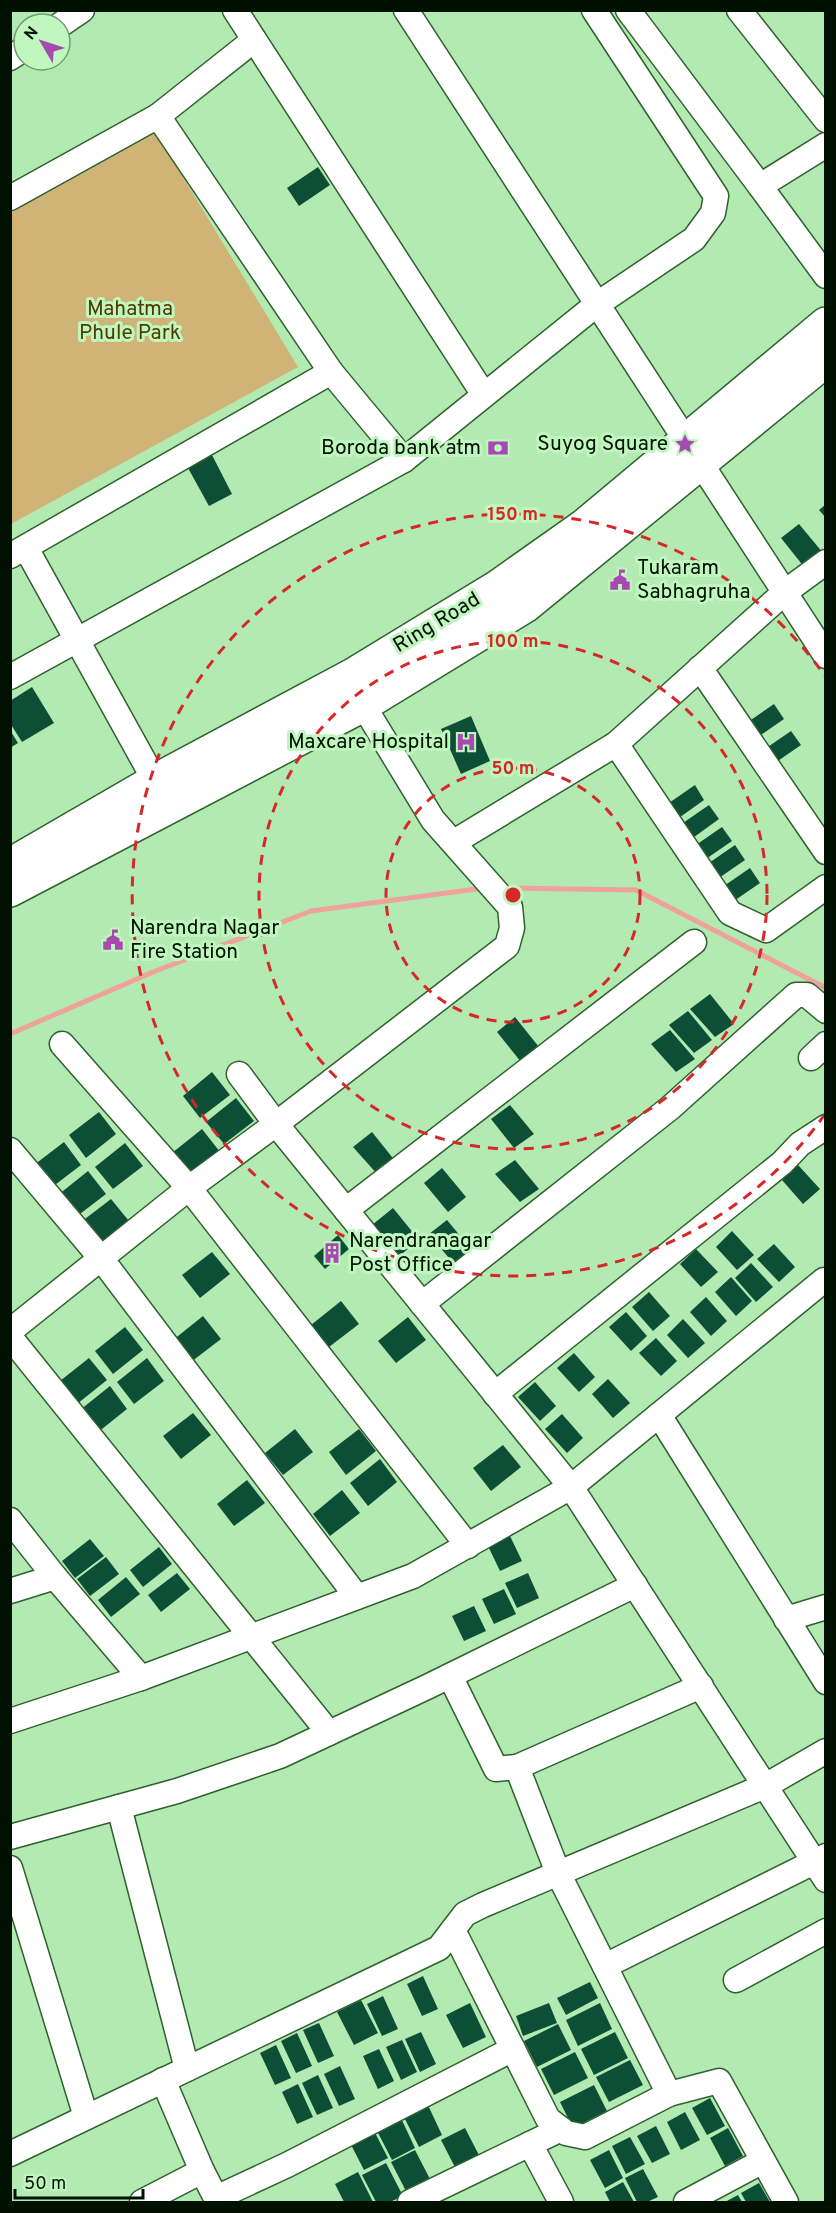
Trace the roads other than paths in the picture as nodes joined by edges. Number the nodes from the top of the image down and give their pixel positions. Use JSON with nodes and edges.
{"nodes":[{"id":1,"x":235,"y":10,"type":"edge"},
{"id":2,"x":406,"y":10,"type":"edge"},
{"id":3,"x":628,"y":10,"type":"edge"},
{"id":4,"x":739,"y":10,"type":"edge"},
{"id":5,"x":597,"y":12,"type":"edge"},
{"id":6,"x":254,"y":40,"type":"junction"},
{"id":7,"x":158,"y":116,"type":"junction"},
{"id":8,"x":825,"y":120,"type":"edge"},
{"id":9,"x":825,"y":144,"type":"edge"},
{"id":10,"x":759,"y":186,"type":"junction"},
{"id":11,"x":10,"y":198,"type":"edge"},
{"id":12,"x":825,"y":276,"type":"edge"},
{"id":13,"x":596,"y":305,"type":"junction"},
{"id":14,"x":825,"y":324,"type":"edge"},
{"id":15,"x":825,"y":360,"type":"edge"},
{"id":16,"x":331,"y":372,"type":"junction"},
{"id":17,"x":484,"y":395,"type":"junction"},
{"id":18,"x":694,"y":454,"type":"junction"},
{"id":19,"x":404,"y":460,"type":"junction"},
{"id":20,"x":18,"y":552,"type":"edge"},
{"id":21,"x":825,"y":562,"type":"edge"},
{"id":22,"x":785,"y":592,"type":"junction"},
{"id":23,"x":77,"y":640,"type":"junction"},
{"id":24,"x":825,"y":656,"type":"edge"},
{"id":25,"x":700,"y":668,"type":"junction"},
{"id":26,"x":10,"y":677,"type":"edge"},
{"id":27,"x":363,"y":705,"type":"junction"},
{"id":28,"x":616,"y":744,"type":"junction"},
{"id":29,"x":154,"y":782,"type":"junction"},
{"id":30,"x":454,"y":842,"type":"junction"},
{"id":31,"x":825,"y":852,"type":"edge"},
{"id":32,"x":10,"y":865,"type":"edge"},
{"id":33,"x":825,"y":887,"type":"edge"},
{"id":34,"x":10,"y":890,"type":"edge"},
{"id":35,"x":694,"y":942,"type":"dead end"},
{"id":36,"x":825,"y":1011,"type":"edge"},
{"id":37,"x":62,"y":1044,"type":"dead end"},
{"id":38,"x":239,"y":1074,"type":"dead end"},
{"id":39,"x":276,"y":1124,"type":"junction"},
{"id":40,"x":825,"y":1127,"type":"edge"},
{"id":41,"x":10,"y":1150,"type":"edge"},
{"id":42,"x":189,"y":1188,"type":"junction"},
{"id":43,"x":346,"y":1210,"type":"junction"},
{"id":44,"x":100,"y":1257,"type":"junction"},
{"id":45,"x":824,"y":1280,"type":"dead end"},
{"id":46,"x":422,"y":1304,"type":"junction"},
{"id":47,"x":10,"y":1331,"type":"edge"},
{"id":48,"x":10,"y":1337,"type":"edge"},
{"id":49,"x":495,"y":1394,"type":"junction"},
{"id":50,"x":659,"y":1415,"type":"junction"},
{"id":51,"x":571,"y":1487,"type":"junction"},
{"id":52,"x":10,"y":1520,"type":"edge"},
{"id":53,"x":468,"y":1546,"type":"junction"},
{"id":54,"x":55,"y":1577,"type":"junction"},
{"id":55,"x":635,"y":1585,"type":"junction"},
{"id":56,"x":10,"y":1591,"type":"edge"},
{"id":57,"x":357,"y":1597,"type":"junction"},
{"id":58,"x":825,"y":1607,"type":"edge"},
{"id":59,"x":786,"y":1619,"type":"junction"},
{"id":60,"x":252,"y":1636,"type":"junction"},
{"id":61,"x":450,"y":1676,"type":"junction"},
{"id":62,"x":141,"y":1678,"type":"junction"},
{"id":63,"x":825,"y":1682,"type":"edge"},
{"id":64,"x":700,"y":1686,"type":"junction"},
{"id":65,"x":10,"y":1721,"type":"edge"},
{"id":66,"x":329,"y":1733,"type":"junction"},
{"id":67,"x":825,"y":1752,"type":"edge"},
{"id":68,"x":517,"y":1767,"type":"junction"},
{"id":69,"x":765,"y":1786,"type":"junction"},
{"id":70,"x":119,"y":1807,"type":"junction"},
{"id":71,"x":10,"y":1837,"type":"edge"},
{"id":72,"x":822,"y":1866,"type":"edge"},
{"id":73,"x":10,"y":1868,"type":"edge"},
{"id":74,"x":558,"y":1873,"type":"junction"},
{"id":75,"x":453,"y":1930,"type":"junction"},
{"id":76,"x":825,"y":1931,"type":"edge"},
{"id":77,"x":605,"y":1966,"type":"junction"},
{"id":78,"x":736,"y":1980,"type":"dead end"},
{"id":79,"x":513,"y":2049,"type":"junction"},
{"id":80,"x":187,"y":2069,"type":"junction"},
{"id":81,"x":164,"y":2080,"type":"junction"},
{"id":82,"x":669,"y":2094,"type":"junction"},
{"id":83,"x":86,"y":2117,"type":"junction"},
{"id":84,"x":561,"y":2129,"type":"junction"},
{"id":85,"x":530,"y":2144,"type":"junction"},
{"id":86,"x":10,"y":2154,"type":"edge"},
{"id":87,"x":763,"y":2161,"type":"junction"},
{"id":88,"x":202,"y":2171,"type":"junction"},
{"id":89,"x":217,"y":2200,"type":"edge"},
{"id":90,"x":142,"y":2202,"type":"edge"},
{"id":91,"x":410,"y":2202,"type":"edge"},
{"id":92,"x":561,"y":2202,"type":"edge"},
{"id":93,"x":686,"y":2202,"type":"edge"},
{"id":94,"x":786,"y":2202,"type":"edge"}],
"edges":[{"from":1,"to":6,"type":"street"},
{"from":2,"to":13,"type":"street"},
{"from":3,"to":10,"type":"street"},
{"from":4,"to":8,"type":"street"},
{"from":5,"to":13,"type":"street"},
{"from":6,"to":7,"type":"street"},
{"from":6,"to":17,"type":"street"},
{"from":7,"to":11,"type":"street"},
{"from":7,"to":16,"type":"street"},
{"from":9,"to":10,"type":"street"},
{"from":10,"to":12,"type":"street"},
{"from":13,"to":17,"type":"street"},
{"from":13,"to":18,"type":"street"},
{"from":14,"to":18,"type":"highway","name":"Ring Road"},
{"from":15,"to":18,"type":"highway","name":"Ring Road"},
{"from":16,"to":19,"type":"street"},
{"from":16,"to":20,"type":"street"},
{"from":17,"to":19,"type":"street"},
{"from":18,"to":22,"type":"street"},
{"from":18,"to":27,"type":"highway","name":"Ring Road"},
{"from":18,"to":29,"type":"highway","name":"Ring Road"},
{"from":19,"to":23,"type":"street"},
{"from":20,"to":23,"type":"street"},
{"from":21,"to":22,"type":"street"},
{"from":22,"to":24,"type":"street"},
{"from":22,"to":25,"type":"street"},
{"from":23,"to":26,"type":"street"},
{"from":23,"to":29,"type":"street"},
{"from":25,"to":28,"type":"street"},
{"from":25,"to":31,"type":"street"},
{"from":27,"to":30,"type":"street"},
{"from":27,"to":34,"type":"highway","name":"Ring Road"},
{"from":28,"to":30,"type":"street"},
{"from":28,"to":33,"type":"street"},
{"from":29,"to":32,"type":"highway","name":"Ring Road"},
{"from":30,"to":39,"type":"street"},
{"from":35,"to":43,"type":"street"},
{"from":36,"to":46,"type":"street"},
{"from":37,"to":42,"type":"street"},
{"from":38,"to":39,"type":"street"},
{"from":39,"to":42,"type":"street"},
{"from":39,"to":43,"type":"street"},
{"from":40,"to":49,"type":"street"},
{"from":41,"to":44,"type":"street"},
{"from":42,"to":44,"type":"street"},
{"from":42,"to":53,"type":"street"},
{"from":43,"to":46,"type":"street"},
{"from":44,"to":47,"type":"street"},
{"from":44,"to":57,"type":"street"},
{"from":45,"to":50,"type":"street"},
{"from":46,"to":49,"type":"street"},
{"from":48,"to":60,"type":"street"},
{"from":49,"to":51,"type":"street"},
{"from":50,"to":51,"type":"street"},
{"from":50,"to":59,"type":"street"},
{"from":51,"to":53,"type":"street"},
{"from":51,"to":55,"type":"street"},
{"from":52,"to":54,"type":"street"},
{"from":53,"to":57,"type":"street"},
{"from":54,"to":56,"type":"street"},
{"from":54,"to":62,"type":"street"},
{"from":55,"to":61,"type":"street"},
{"from":55,"to":64,"type":"street"},
{"from":57,"to":60,"type":"street"},
{"from":58,"to":59,"type":"street"},
{"from":59,"to":63,"type":"street"},
{"from":60,"to":62,"type":"street"},
{"from":60,"to":66,"type":"street"},
{"from":61,"to":66,"type":"street"},
{"from":61,"to":68,"type":"street"},
{"from":62,"to":65,"type":"street"},
{"from":64,"to":68,"type":"street"},
{"from":64,"to":69,"type":"street"},
{"from":66,"to":70,"type":"street"},
{"from":67,"to":69,"type":"street"},
{"from":68,"to":74,"type":"street"},
{"from":69,"to":72,"type":"street"},
{"from":69,"to":74,"type":"street"},
{"from":70,"to":71,"type":"street"},
{"from":70,"to":80,"type":"street"},
{"from":72,"to":77,"type":"street"},
{"from":73,"to":83,"type":"street"},
{"from":74,"to":75,"type":"street"},
{"from":74,"to":77,"type":"street"},
{"from":75,"to":79,"type":"street"},
{"from":75,"to":80,"type":"street"},
{"from":76,"to":78,"type":"street"},
{"from":77,"to":82,"type":"street"},
{"from":79,"to":84,"type":"street"},
{"from":79,"to":89,"type":"street"},
{"from":80,"to":81,"type":"street"},
{"from":81,"to":83,"type":"street"},
{"from":81,"to":88,"type":"street"},
{"from":82,"to":84,"type":"street"},
{"from":82,"to":87,"type":"street"},
{"from":83,"to":86,"type":"street"},
{"from":84,"to":85,"type":"street"},
{"from":85,"to":91,"type":"street"},
{"from":85,"to":92,"type":"street"},
{"from":87,"to":93,"type":"street"},
{"from":87,"to":94,"type":"street"},
{"from":88,"to":89,"type":"street"},
{"from":88,"to":90,"type":"street"}]}
